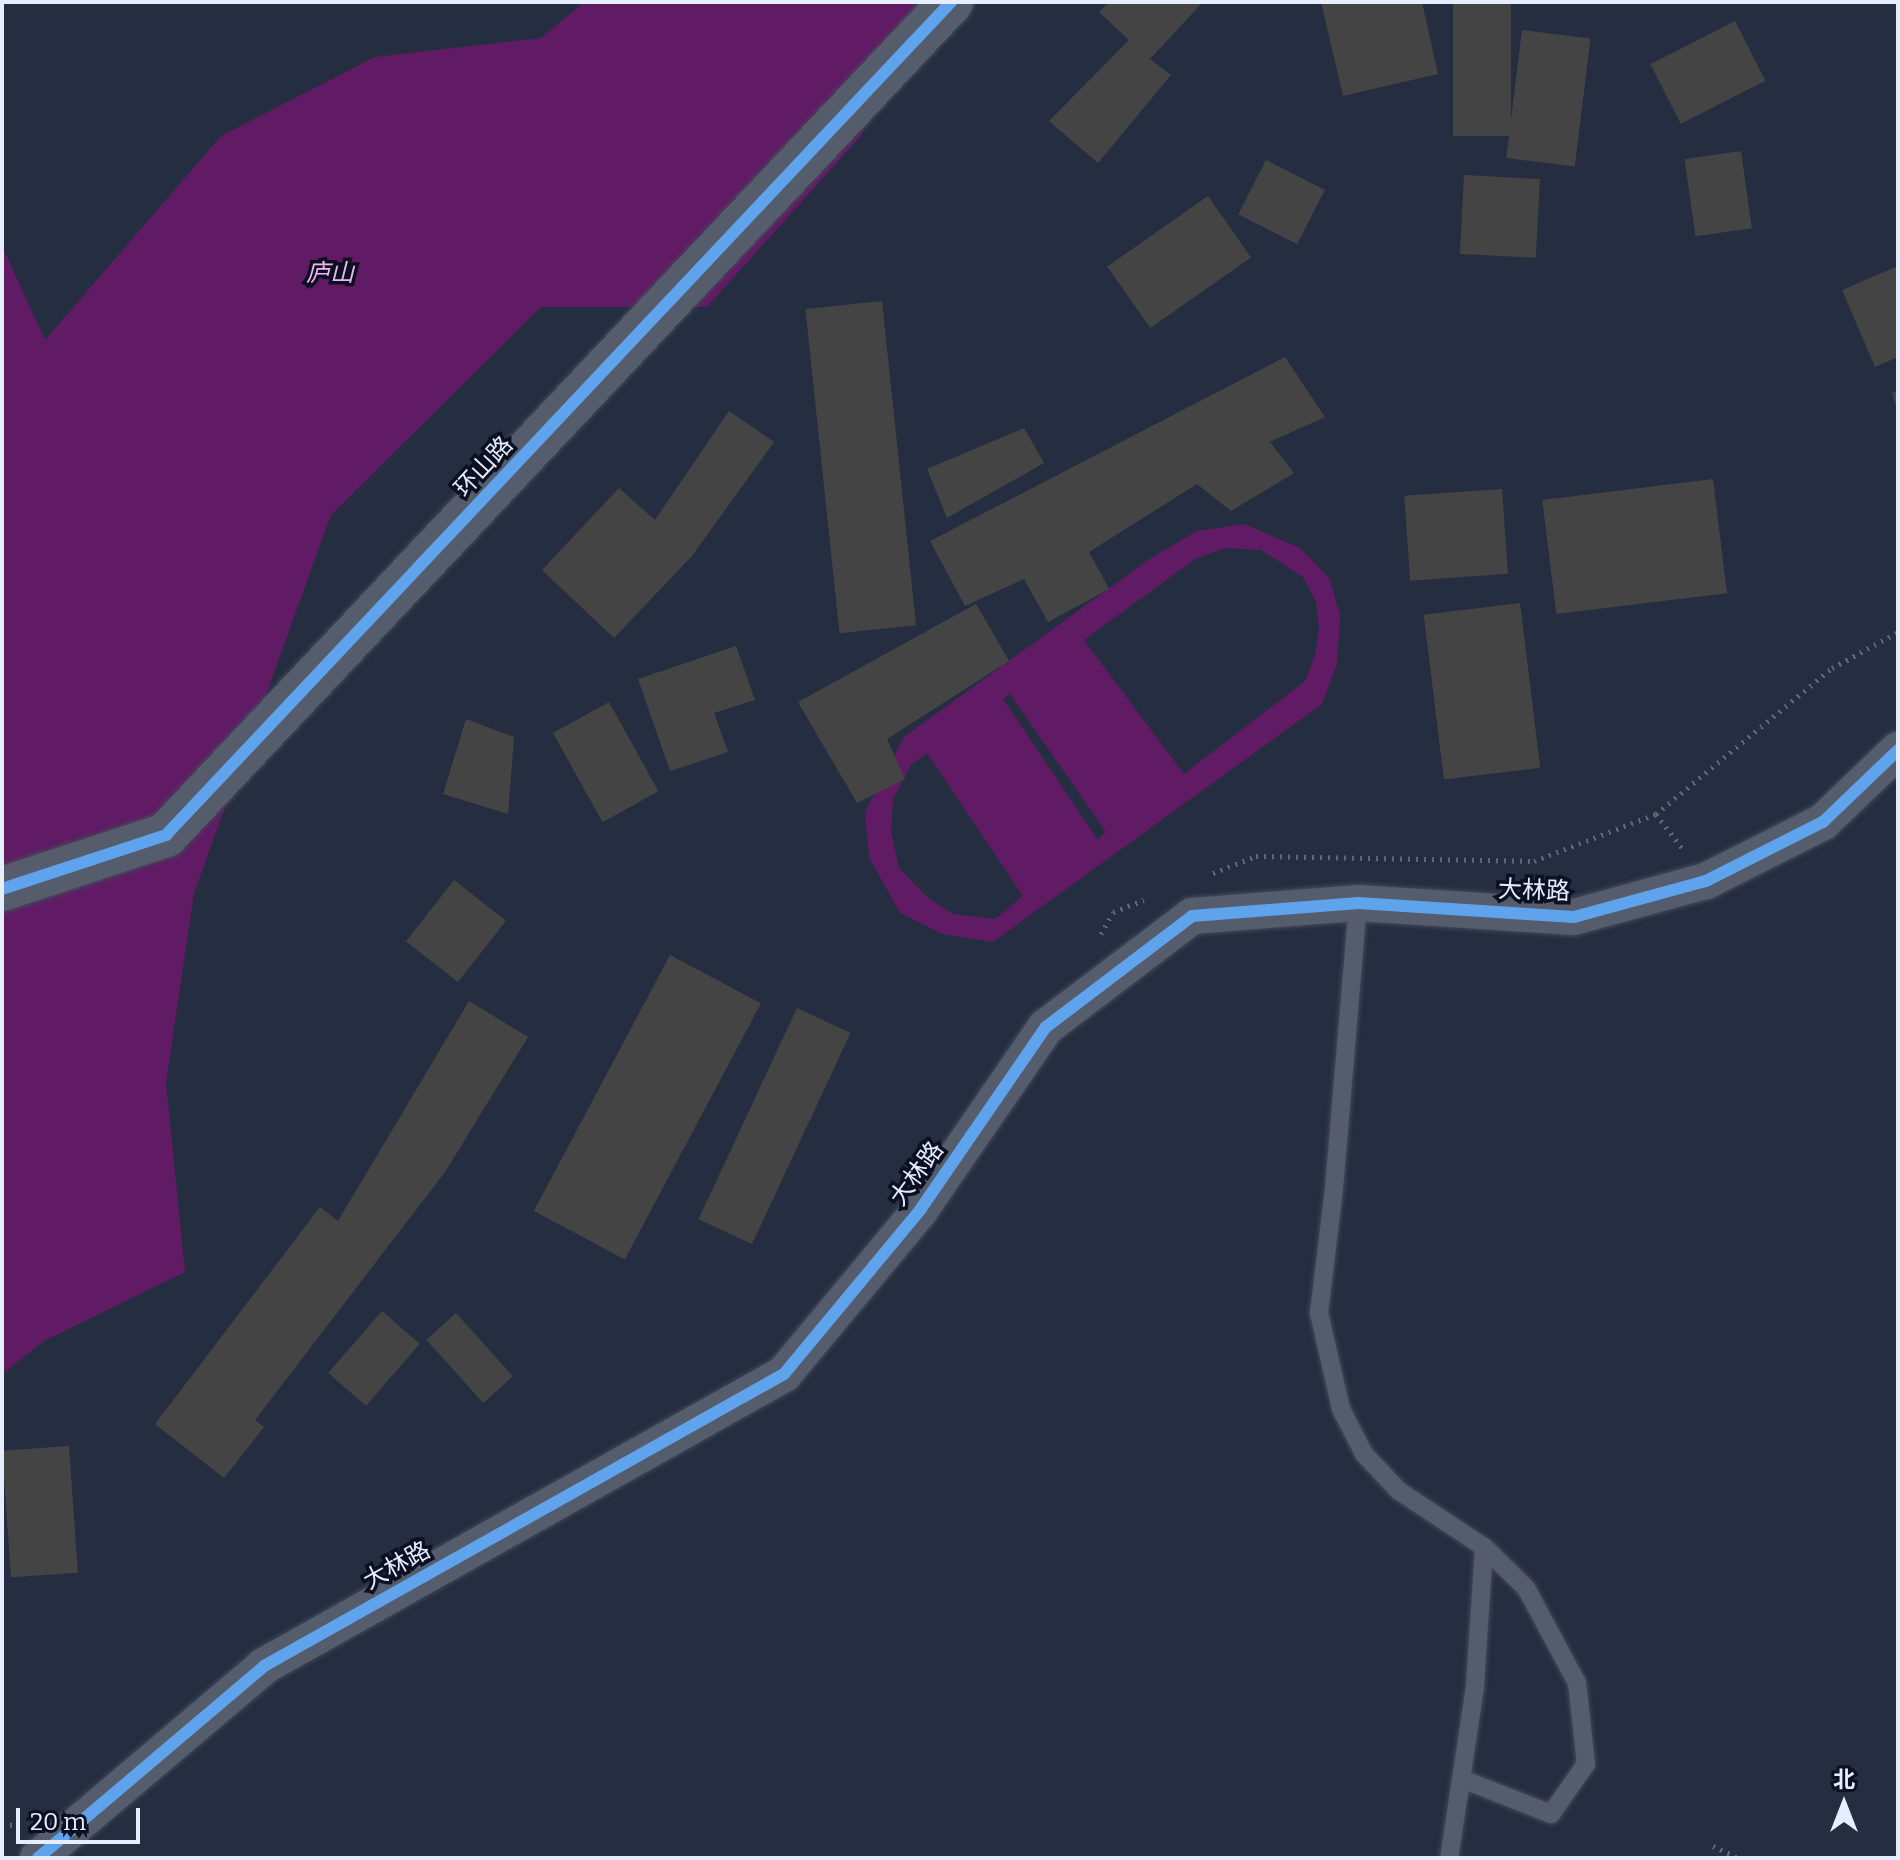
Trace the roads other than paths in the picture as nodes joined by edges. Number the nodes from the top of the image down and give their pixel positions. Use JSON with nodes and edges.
{"nodes":[{"id":1,"x":951,"y":2,"type":"edge"},
{"id":2,"x":1898,"y":750,"type":"edge"},
{"id":3,"x":2,"y":889,"type":"edge"},
{"id":4,"x":1358,"y":903,"type":"junction"},
{"id":5,"x":1484,"y":1547,"type":"junction"},
{"id":6,"x":1462,"y":1779,"type":"junction"},
{"id":7,"x":38,"y":1858,"type":"edge"},
{"id":8,"x":1449,"y":1858,"type":"edge"}],
"edges":[{"from":1,"to":3,"type":"street","name":"环山路"},
{"from":2,"to":4,"type":"street","name":"大林路"},
{"from":4,"to":5,"type":"lane"},
{"from":4,"to":7,"type":"street","name":"大林路"},
{"from":5,"to":6,"type":"lane"},
{"from":5,"to":6,"type":"lane"},
{"from":6,"to":8,"type":"lane"}]}
